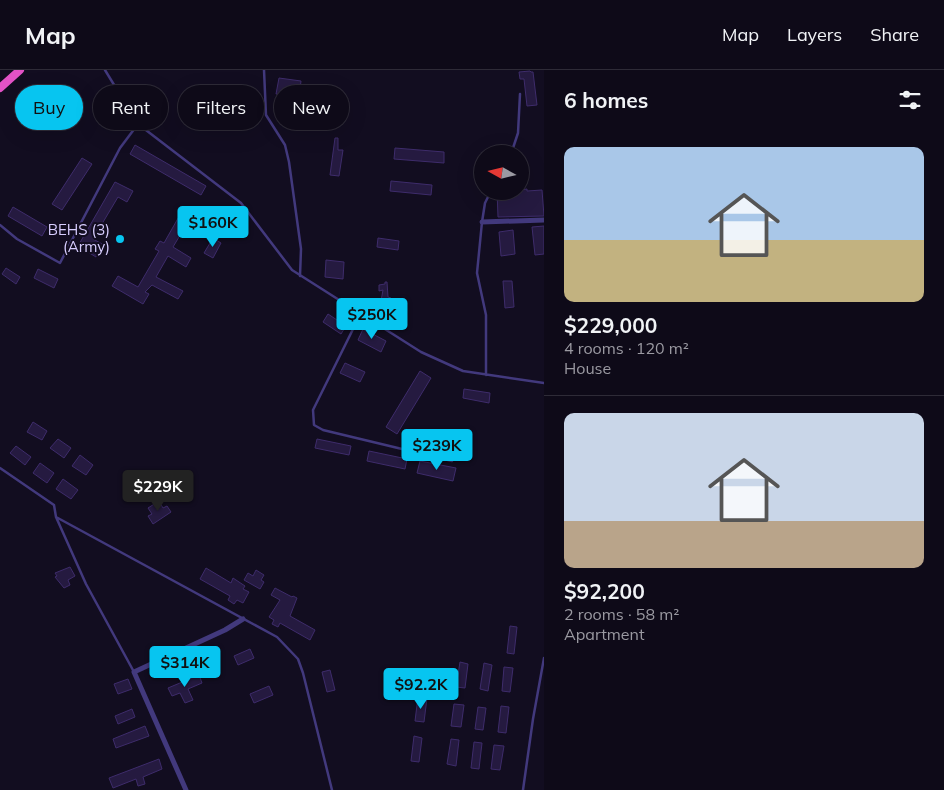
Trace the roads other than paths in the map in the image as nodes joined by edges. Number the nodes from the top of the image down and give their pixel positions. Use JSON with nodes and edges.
{"nodes":[{"id":1,"x":20,"y":70,"type":"edge"},
{"id":2,"x":104,"y":70,"type":"edge"},
{"id":3,"x":264,"y":70,"type":"edge"},
{"id":4,"x":113,"y":85,"type":"edge"},
{"id":5,"x":0,"y":88,"type":"edge"},
{"id":6,"x":520,"y":94,"type":"dead end"},
{"id":7,"x":134,"y":130,"type":"edge"},
{"id":8,"x":146,"y":130,"type":"edge"},
{"id":9,"x":514,"y":145,"type":"edge"},
{"id":10,"x":486,"y":200,"type":"edge"},
{"id":11,"x":544,"y":220,"type":"edge"},
{"id":12,"x":482,"y":222,"type":"junction"},
{"id":13,"x":0,"y":225,"type":"edge"},
{"id":14,"x":300,"y":276,"type":"junction"},
{"id":15,"x":360,"y":315,"type":"junction"},
{"id":16,"x":486,"y":375,"type":"junction"},
{"id":17,"x":544,"y":383,"type":"edge"},
{"id":18,"x":452,"y":461,"type":"dead end"},
{"id":19,"x":0,"y":468,"type":"edge"},
{"id":20,"x":56,"y":517,"type":"junction"},
{"id":21,"x":243,"y":619,"type":"junction"},
{"id":22,"x":544,"y":658,"type":"edge"},
{"id":23,"x":134,"y":672,"type":"junction"},
{"id":24,"x":186,"y":790,"type":"edge"},
{"id":25,"x":332,"y":790,"type":"edge"},
{"id":26,"x":523,"y":790,"type":"edge"}],
"edges":[{"from":1,"to":5,"type":"highway"},
{"from":2,"to":4,"type":"lane"},
{"from":3,"to":14,"type":"lane"},
{"from":6,"to":9,"type":"lane"},
{"from":7,"to":13,"type":"lane"},
{"from":8,"to":14,"type":"lane"},
{"from":10,"to":12,"type":"lane"},
{"from":11,"to":12,"type":"street"},
{"from":12,"to":16,"type":"lane"},
{"from":14,"to":15,"type":"lane"},
{"from":15,"to":16,"type":"lane"},
{"from":15,"to":18,"type":"lane"},
{"from":16,"to":17,"type":"lane"},
{"from":19,"to":20,"type":"lane"},
{"from":20,"to":21,"type":"lane"},
{"from":20,"to":23,"type":"lane"},
{"from":21,"to":23,"type":"street"},
{"from":21,"to":25,"type":"lane"},
{"from":22,"to":26,"type":"lane"},
{"from":23,"to":24,"type":"street"}]}
